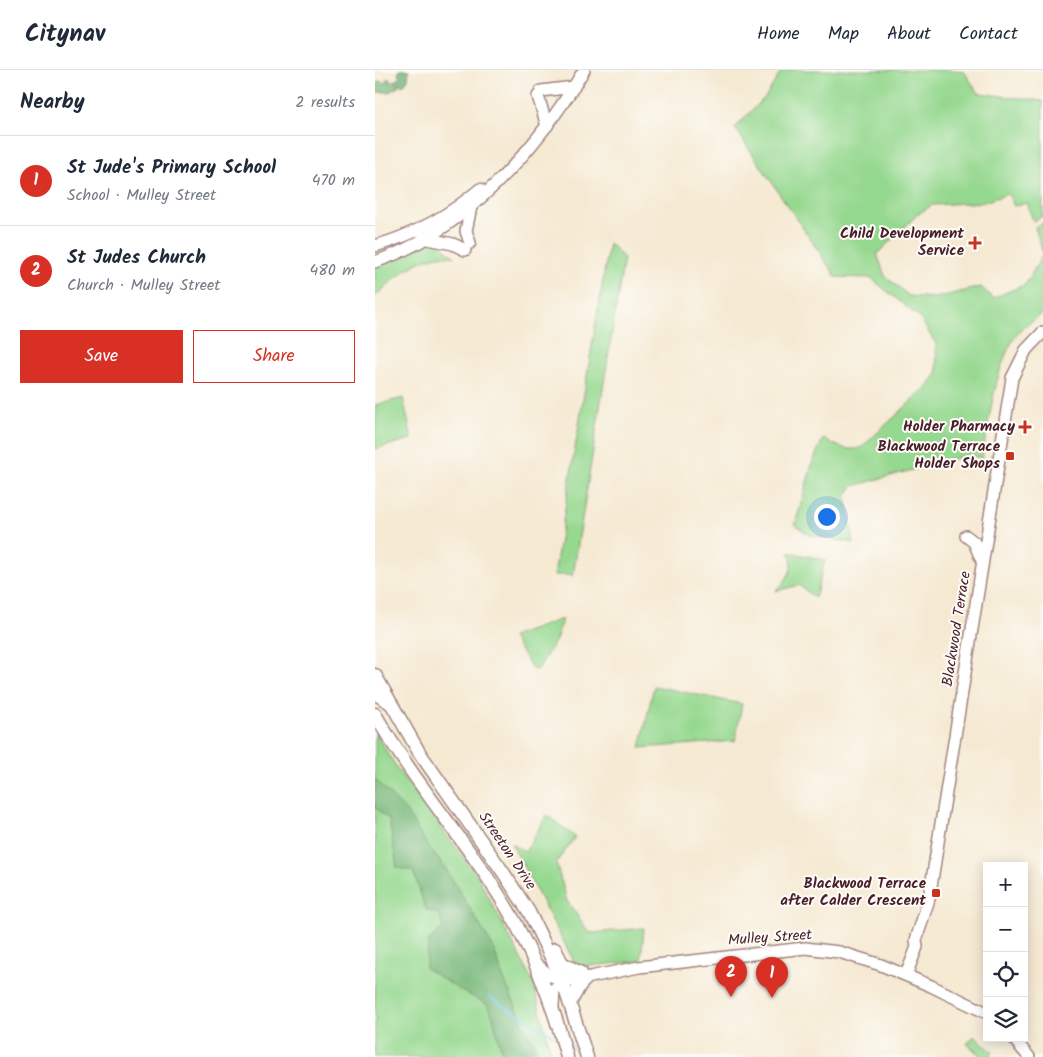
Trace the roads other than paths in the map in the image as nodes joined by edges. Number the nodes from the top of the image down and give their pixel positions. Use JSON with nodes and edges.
{"nodes":[{"id":1,"x":584,"y":70,"type":"edge"},
{"id":2,"x":574,"y":87,"type":"junction"},
{"id":3,"x":547,"y":126,"type":"junction"},
{"id":4,"x":535,"y":140,"type":"junction"},
{"id":5,"x":471,"y":206,"type":"junction"},
{"id":6,"x":423,"y":238,"type":"junction"},
{"id":7,"x":375,"y":246,"type":"edge"},
{"id":8,"x":375,"y":262,"type":"edge"},
{"id":9,"x":1043,"y":332,"type":"edge"},
{"id":10,"x":966,"y":536,"type":"dead end"},
{"id":11,"x":983,"y":562,"type":"junction"},
{"id":12,"x":375,"y":675,"type":"edge"},
{"id":13,"x":375,"y":694,"type":"edge"},
{"id":14,"x":391,"y":704,"type":"junction"},
{"id":15,"x":375,"y":714,"type":"edge"},
{"id":16,"x":375,"y":730,"type":"edge"},
{"id":17,"x":414,"y":778,"type":"junction"},
{"id":18,"x":529,"y":912,"type":"junction"},
{"id":19,"x":534,"y":962,"type":"junction"},
{"id":20,"x":903,"y":973,"type":"junction"},
{"id":21,"x":584,"y":976,"type":"junction"},
{"id":22,"x":562,"y":980,"type":"junction"},
{"id":23,"x":570,"y":1003,"type":"junction"},
{"id":24,"x":983,"y":1011,"type":"edge"},
{"id":25,"x":554,"y":1013,"type":"junction"},
{"id":26,"x":1016,"y":1042,"type":"edge"},
{"id":27,"x":586,"y":1052,"type":"edge"},
{"id":28,"x":567,"y":1057,"type":"edge"},
{"id":29,"x":1029,"y":1057,"type":"edge"}],
"edges":[{"from":1,"to":2,"type":"street"},
{"from":2,"to":3,"type":"street"},
{"from":2,"to":3,"type":"street"},
{"from":3,"to":4,"type":"street"},
{"from":4,"to":5,"type":"street"},
{"from":4,"to":7,"type":"street"},
{"from":5,"to":6,"type":"street"},
{"from":5,"to":6,"type":"street"},
{"from":6,"to":8,"type":"street"},
{"from":9,"to":11,"type":"street","name":"Blackwood Terrace"},
{"from":10,"to":11,"type":"street"},
{"from":11,"to":20,"type":"street","name":"Blackwood Terrace"},
{"from":12,"to":14,"type":"main road","name":"Streeton Drive"},
{"from":13,"to":14,"type":"street"},
{"from":14,"to":18,"type":"main road","name":"Streeton Drive"},
{"from":15,"to":17,"type":"main road","name":"Streeton Drive"},
{"from":16,"to":17,"type":"main road"},
{"from":17,"to":19,"type":"main road","name":"Streeton Drive"},
{"from":18,"to":21,"type":"main road"},
{"from":18,"to":22,"type":"main road","name":"Streeton Drive"},
{"from":19,"to":22,"type":"street"},
{"from":19,"to":25,"type":"main road","name":"Streeton Drive"},
{"from":20,"to":21,"type":"street","name":"Mulley Street"},
{"from":20,"to":24,"type":"street","name":"Mulley Street"},
{"from":21,"to":22,"type":"street","name":"Mulley Street"},
{"from":21,"to":23,"type":"main road"},
{"from":22,"to":23,"type":"main road","name":"Streeton Drive"},
{"from":22,"to":25,"type":"street"},
{"from":23,"to":27,"type":"main road","name":"Streeton Drive"},
{"from":25,"to":28,"type":"main road","name":"Streeton Drive"},
{"from":26,"to":29,"type":"street"}]}
